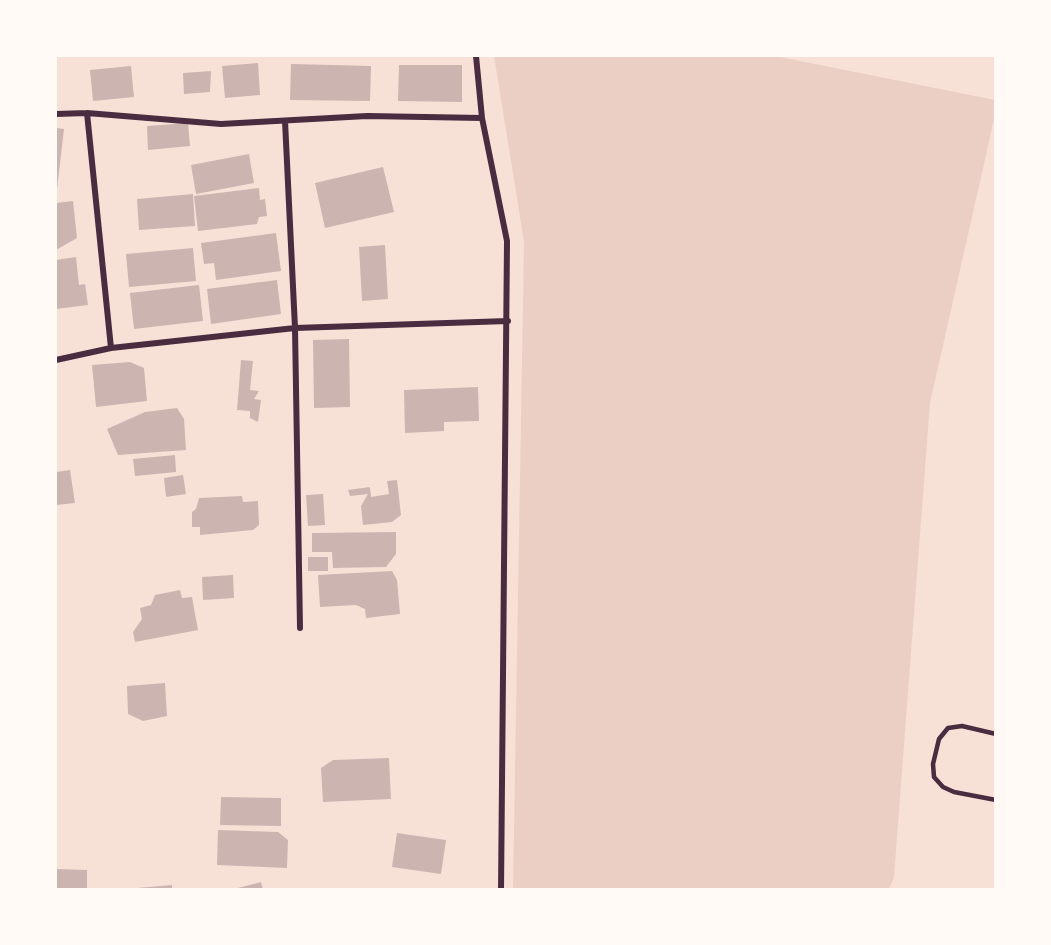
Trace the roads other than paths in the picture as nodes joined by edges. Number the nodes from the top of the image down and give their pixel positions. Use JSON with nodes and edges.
{"nodes":[{"id":1,"x":476,"y":56,"type":"edge"},
{"id":2,"x":87,"y":113,"type":"junction"},
{"id":3,"x":56,"y":114,"type":"edge"},
{"id":4,"x":482,"y":118,"type":"junction"},
{"id":5,"x":285,"y":121,"type":"junction"},
{"id":6,"x":508,"y":321,"type":"junction"},
{"id":7,"x":295,"y":328,"type":"junction"},
{"id":8,"x":111,"y":348,"type":"junction"},
{"id":9,"x":56,"y":360,"type":"edge"},
{"id":10,"x":300,"y":628,"type":"dead end"},
{"id":11,"x":996,"y":734,"type":"edge"},
{"id":12,"x":996,"y":800,"type":"edge"},
{"id":13,"x":501,"y":890,"type":"edge"}],
"edges":[{"from":1,"to":4,"type":"street"},
{"from":2,"to":3,"type":"street"},
{"from":2,"to":5,"type":"street"},
{"from":2,"to":8,"type":"street"},
{"from":4,"to":5,"type":"street"},
{"from":4,"to":6,"type":"street"},
{"from":5,"to":7,"type":"street"},
{"from":6,"to":7,"type":"street"},
{"from":6,"to":13,"type":"street"},
{"from":7,"to":8,"type":"street"},
{"from":7,"to":10,"type":"street"},
{"from":8,"to":9,"type":"street"},
{"from":11,"to":12,"type":"lane"}]}
